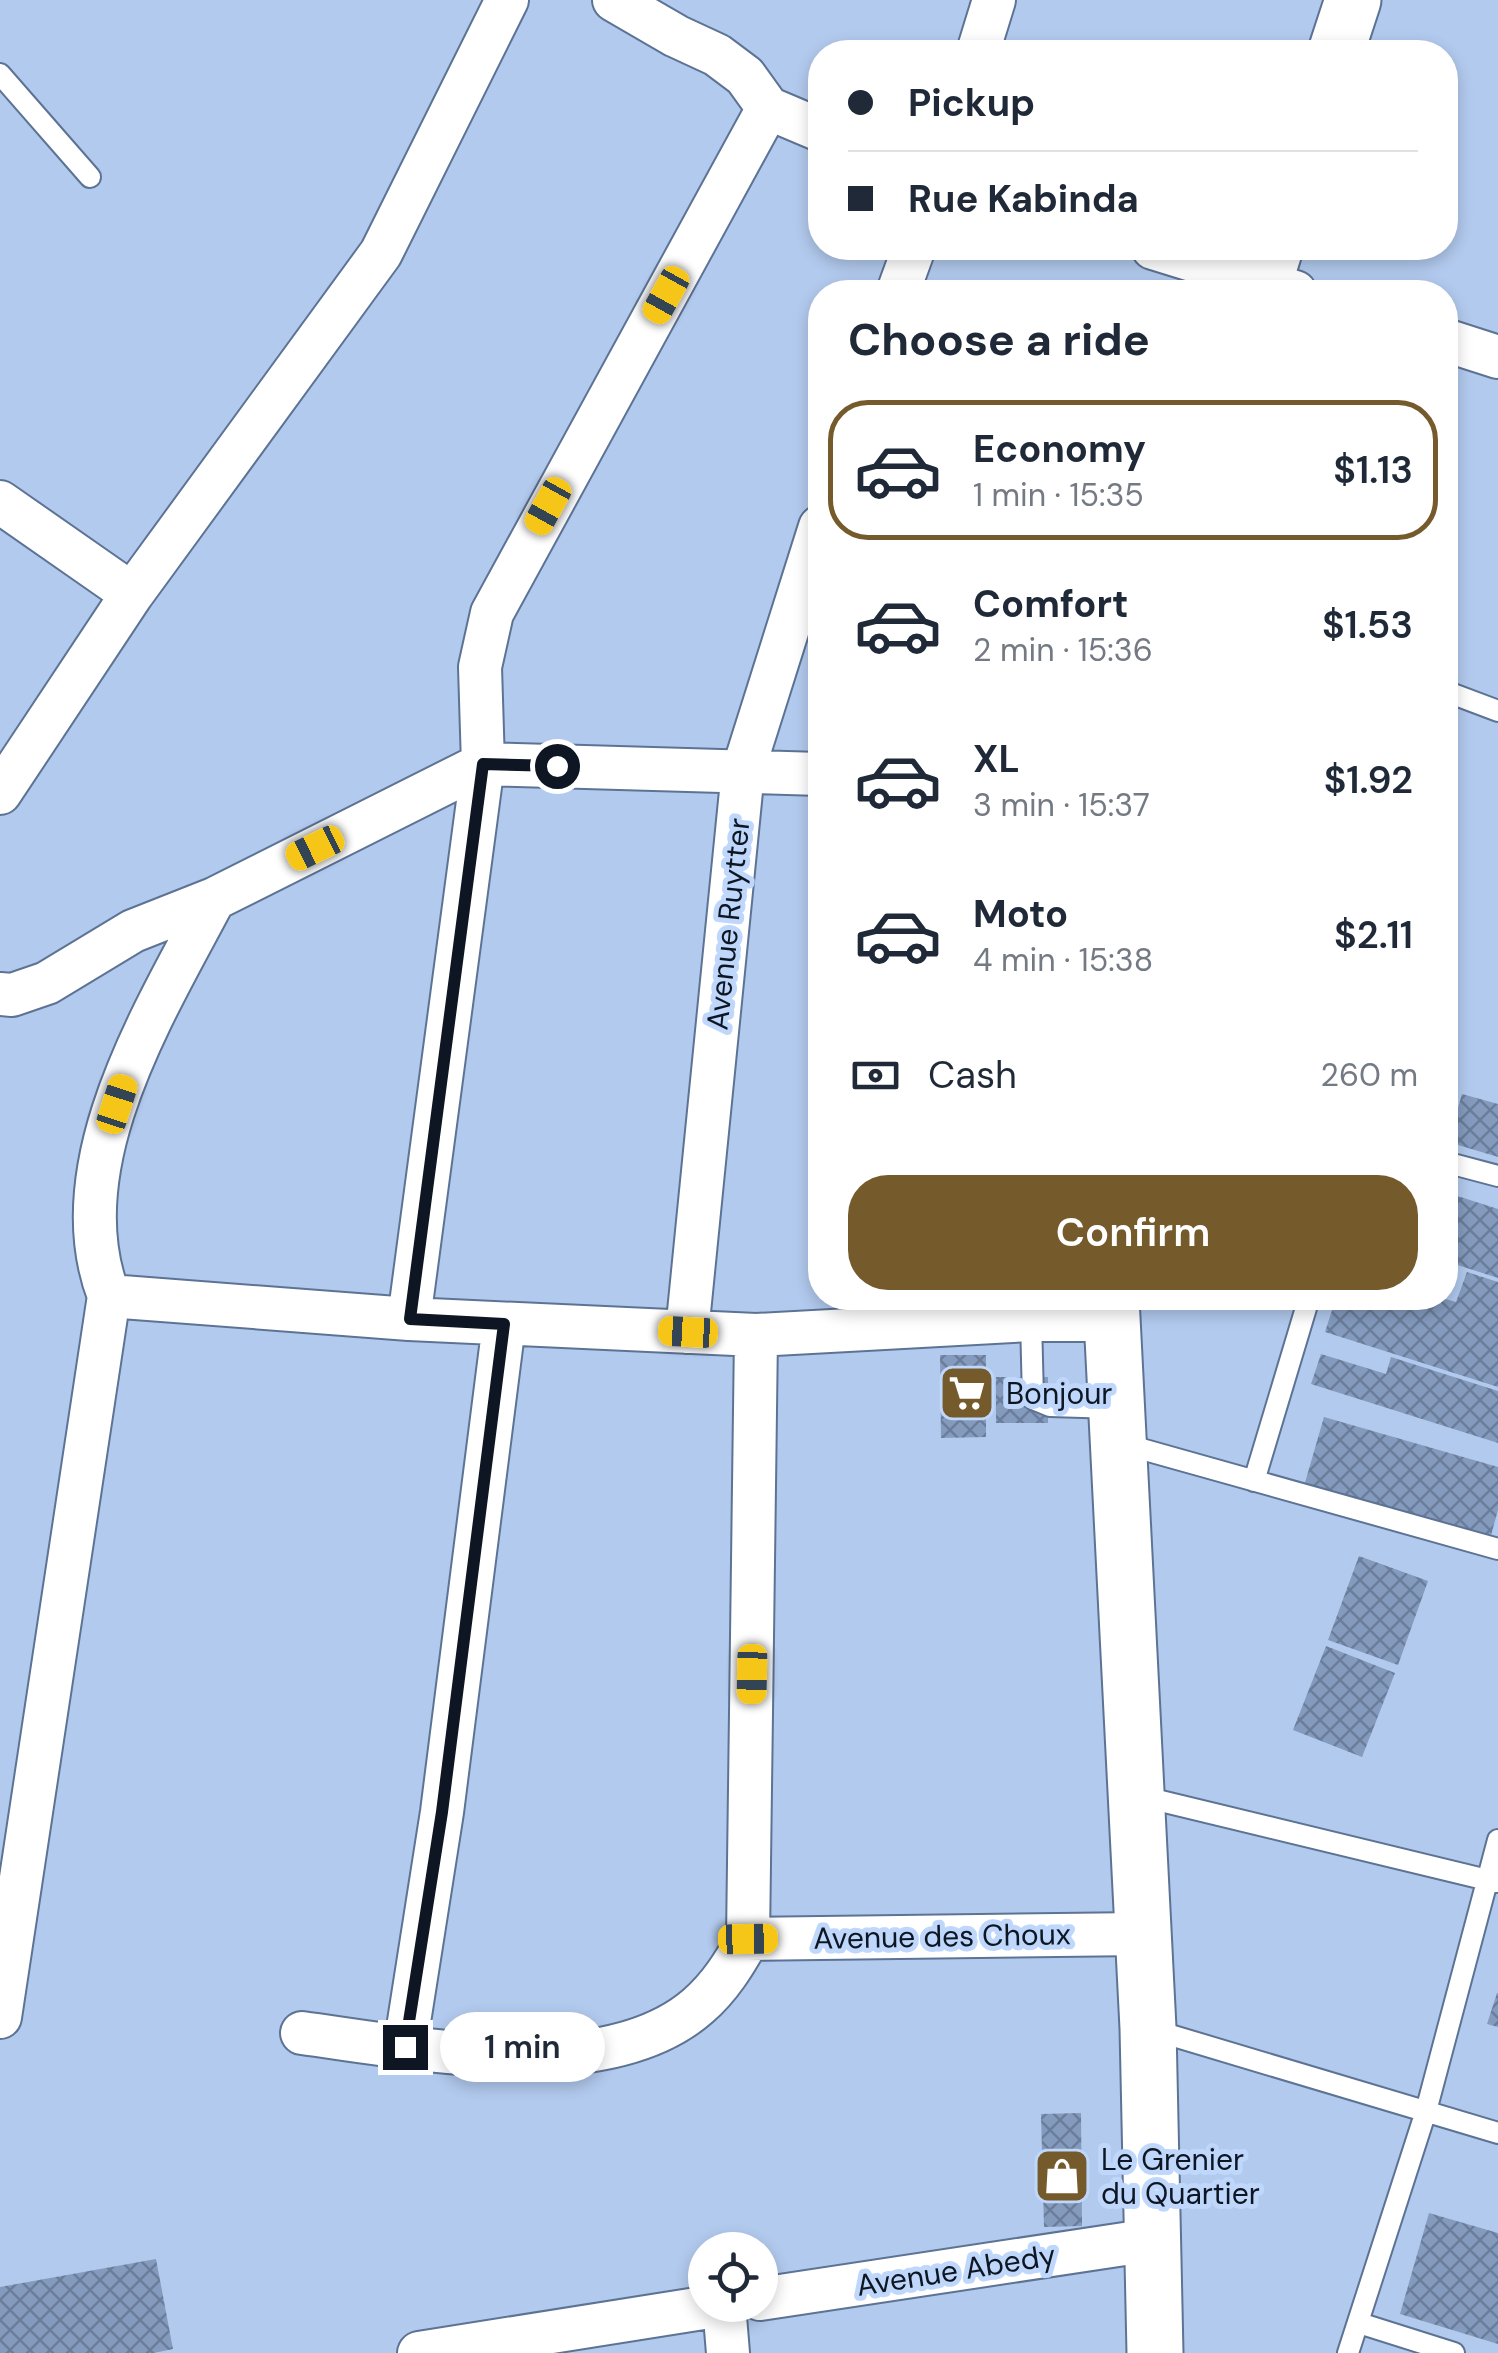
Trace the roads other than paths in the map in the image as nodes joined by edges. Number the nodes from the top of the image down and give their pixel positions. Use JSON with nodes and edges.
{"nodes":[{"id":1,"x":507,"y":0,"type":"edge"},
{"id":2,"x":614,"y":0,"type":"edge"},
{"id":3,"x":994,"y":0,"type":"edge"},
{"id":4,"x":1352,"y":0,"type":"edge"},
{"id":5,"x":683,"y":18,"type":"edge"},
{"id":6,"x":982,"y":40,"type":"edge"},
{"id":7,"x":1340,"y":40,"type":"edge"},
{"id":8,"x":0,"y":74,"type":"edge"},
{"id":9,"x":768,"y":108,"type":"junction"},
{"id":10,"x":808,"y":125,"type":"edge"},
{"id":11,"x":90,"y":177,"type":"dead end"},
{"id":12,"x":1200,"y":260,"type":"edge"},
{"id":13,"x":1274,"y":279,"type":"edge"},
{"id":14,"x":1458,"y":344,"type":"edge"},
{"id":15,"x":1498,"y":356,"type":"edge"},
{"id":16,"x":0,"y":502,"type":"edge"},
{"id":17,"x":808,"y":565,"type":"edge"},
{"id":18,"x":132,"y":594,"type":"junction"},
{"id":19,"x":1458,"y":696,"type":"edge"},
{"id":20,"x":1498,"y":711,"type":"edge"},
{"id":21,"x":483,"y":764,"type":"junction"},
{"id":22,"x":743,"y":771,"type":"junction"},
{"id":23,"x":808,"y":774,"type":"edge"},
{"id":24,"x":0,"y":793,"type":"edge"},
{"id":25,"x":214,"y":899,"type":"junction"},
{"id":26,"x":0,"y":994,"type":"edge"},
{"id":27,"x":1458,"y":1165,"type":"edge"},
{"id":28,"x":1498,"y":1176,"type":"edge"},
{"id":29,"x":109,"y":1296,"type":"junction"},
{"id":30,"x":1098,"y":1310,"type":"edge"},
{"id":31,"x":1112,"y":1310,"type":"edge"},
{"id":32,"x":1305,"y":1310,"type":"edge"},
{"id":33,"x":410,"y":1319,"type":"junction"},
{"id":34,"x":1031,"y":1320,"type":"junction"},
{"id":35,"x":504,"y":1324,"type":"junction"},
{"id":36,"x":688,"y":1332,"type":"junction"},
{"id":37,"x":756,"y":1335,"type":"junction"},
{"id":38,"x":1117,"y":1425,"type":"junction"},
{"id":39,"x":1254,"y":1481,"type":"junction"},
{"id":40,"x":1498,"y":1549,"type":"edge"},
{"id":41,"x":1135,"y":1795,"type":"junction"},
{"id":42,"x":1498,"y":1840,"type":"edge"},
{"id":43,"x":1493,"y":1881,"type":"edge"},
{"id":44,"x":1141,"y":1934,"type":"junction"},
{"id":45,"x":748,"y":1939,"type":"junction"},
{"id":46,"x":0,"y":2017,"type":"edge"},
{"id":47,"x":1148,"y":2028,"type":"junction"},
{"id":48,"x":302,"y":2034,"type":"dead end"},
{"id":49,"x":405,"y":2047,"type":"junction"},
{"id":50,"x":1426,"y":2112,"type":"junction"},
{"id":51,"x":1498,"y":2133,"type":"edge"},
{"id":52,"x":1151,"y":2240,"type":"junction"},
{"id":53,"x":778,"y":2296,"type":"edge"},
{"id":54,"x":688,"y":2311,"type":"edge"},
{"id":55,"x":725,"y":2322,"type":"edge"},
{"id":56,"x":1358,"y":2323,"type":"junction"},
{"id":57,"x":419,"y":2353,"type":"edge"},
{"id":58,"x":728,"y":2353,"type":"edge"},
{"id":59,"x":1155,"y":2353,"type":"edge"},
{"id":60,"x":1348,"y":2353,"type":"edge"},
{"id":61,"x":1454,"y":2353,"type":"edge"}],
"edges":[{"from":1,"to":18,"type":"street"},
{"from":2,"to":5,"type":"street"},
{"from":3,"to":6,"type":"street"},
{"from":4,"to":7,"type":"main road"},
{"from":5,"to":9,"type":"street"},
{"from":8,"to":11,"type":"lane"},
{"from":9,"to":10,"type":"street"},
{"from":9,"to":21,"type":"street"},
{"from":12,"to":13,"type":"street"},
{"from":14,"to":15,"type":"street"},
{"from":16,"to":18,"type":"street"},
{"from":17,"to":22,"type":"street","name":"Avenue Ruytter"},
{"from":18,"to":24,"type":"street"},
{"from":19,"to":20,"type":"lane"},
{"from":21,"to":22,"type":"street"},
{"from":21,"to":25,"type":"street"},
{"from":21,"to":33,"type":"street"},
{"from":22,"to":23,"type":"street"},
{"from":22,"to":36,"type":"street","name":"Avenue Ruytter"},
{"from":25,"to":26,"type":"street"},
{"from":25,"to":29,"type":"street"},
{"from":27,"to":28,"type":"lane"},
{"from":29,"to":33,"type":"street"},
{"from":29,"to":46,"type":"street"},
{"from":30,"to":34,"type":"street"},
{"from":31,"to":38,"type":"main road"},
{"from":32,"to":39,"type":"lane"},
{"from":33,"to":35,"type":"street"},
{"from":34,"to":37,"type":"street"},
{"from":34,"to":38,"type":"lane"},
{"from":35,"to":36,"type":"street"},
{"from":35,"to":49,"type":"street"},
{"from":36,"to":37,"type":"street"},
{"from":37,"to":45,"type":"street"},
{"from":38,"to":39,"type":"lane"},
{"from":38,"to":41,"type":"main road"},
{"from":39,"to":40,"type":"lane"},
{"from":41,"to":43,"type":"lane"},
{"from":41,"to":44,"type":"main road"},
{"from":42,"to":43,"type":"lane"},
{"from":43,"to":50,"type":"lane"},
{"from":44,"to":45,"type":"street","name":"Avenue des Choux"},
{"from":44,"to":47,"type":"main road"},
{"from":45,"to":49,"type":"street"},
{"from":47,"to":50,"type":"lane"},
{"from":47,"to":52,"type":"main road"},
{"from":48,"to":49,"type":"street"},
{"from":50,"to":51,"type":"lane"},
{"from":50,"to":56,"type":"lane"},
{"from":52,"to":53,"type":"street","name":"Avenue Abedy"},
{"from":52,"to":59,"type":"main road"},
{"from":54,"to":57,"type":"street"},
{"from":55,"to":58,"type":"street"},
{"from":56,"to":60,"type":"lane"},
{"from":56,"to":61,"type":"lane"}]}
